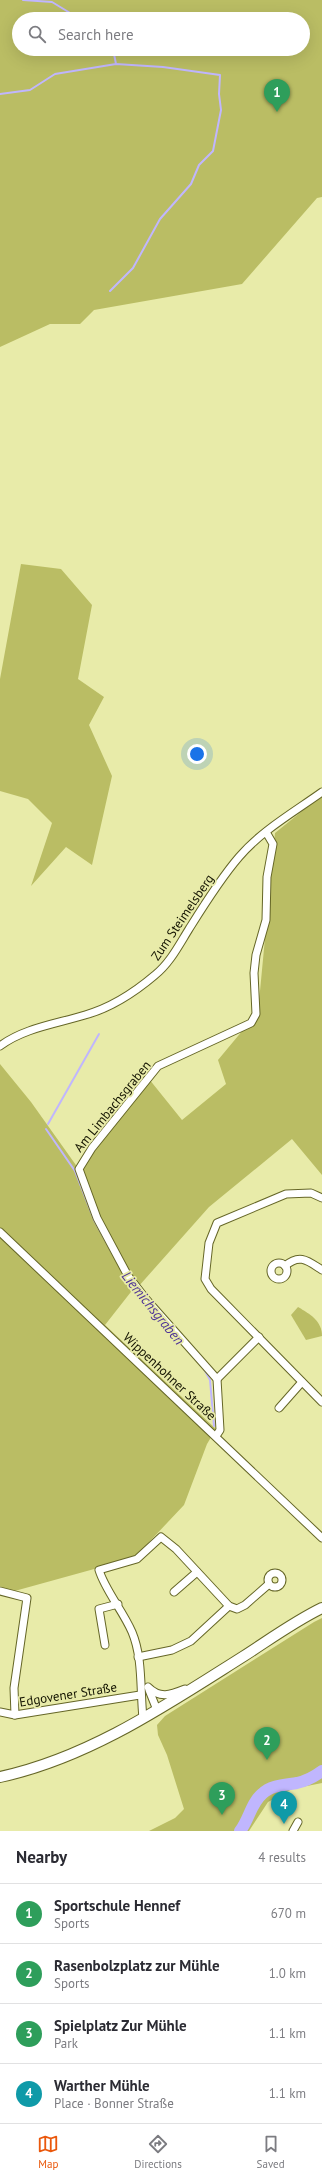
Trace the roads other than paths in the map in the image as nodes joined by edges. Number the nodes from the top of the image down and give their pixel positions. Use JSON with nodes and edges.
{"nodes":[{"id":1,"x":322,"y":792,"type":"edge"},
{"id":2,"x":266,"y":832,"type":"junction"},
{"id":3,"x":0,"y":1046,"type":"edge"},
{"id":4,"x":322,"y":1198,"type":"edge"},
{"id":5,"x":0,"y":1232,"type":"edge"},
{"id":6,"x":285,"y":1266,"type":"dead end"},
{"id":7,"x":322,"y":1270,"type":"edge"},
{"id":8,"x":259,"y":1337,"type":"junction"},
{"id":9,"x":217,"y":1379,"type":"junction"},
{"id":10,"x":302,"y":1382,"type":"junction"},
{"id":11,"x":322,"y":1402,"type":"edge"},
{"id":12,"x":279,"y":1408,"type":"dead end"},
{"id":13,"x":216,"y":1436,"type":"junction"},
{"id":14,"x":320,"y":1533,"type":"edge"},
{"id":15,"x":197,"y":1572,"type":"junction"},
{"id":16,"x":269,"y":1584,"type":"dead end"},
{"id":17,"x":0,"y":1591,"type":"edge"},
{"id":18,"x":174,"y":1592,"type":"dead end"},
{"id":19,"x":118,"y":1604,"type":"junction"},
{"id":20,"x":229,"y":1606,"type":"junction"},
{"id":21,"x":322,"y":1608,"type":"edge"},
{"id":22,"x":105,"y":1644,"type":"dead end"},
{"id":23,"x":138,"y":1657,"type":"junction"},
{"id":24,"x":140,"y":1670,"type":"junction"},
{"id":25,"x":207,"y":1679,"type":"junction"},
{"id":26,"x":148,"y":1687,"type":"junction"},
{"id":27,"x":140,"y":1695,"type":"junction"},
{"id":28,"x":157,"y":1710,"type":"junction"},
{"id":29,"x":0,"y":1712,"type":"edge"},
{"id":30,"x":15,"y":1715,"type":"junction"},
{"id":31,"x":143,"y":1718,"type":"junction"},
{"id":32,"x":0,"y":1778,"type":"edge"},
{"id":33,"x":298,"y":1822,"type":"dead end"},
{"id":34,"x":293,"y":1831,"type":"edge"}],
"edges":[{"from":1,"to":2,"type":"street","name":"Zum Steimelsberg"},
{"from":2,"to":3,"type":"street","name":"Zum Steimelsberg"},
{"from":2,"to":9,"type":"street","name":"Am Limbachsgraben"},
{"from":4,"to":8,"type":"street"},
{"from":5,"to":13,"type":"street","name":"Wippenhohner Straße"},
{"from":6,"to":7,"type":"street"},
{"from":8,"to":9,"type":"street"},
{"from":8,"to":10,"type":"street"},
{"from":9,"to":13,"type":"street"},
{"from":10,"to":11,"type":"street"},
{"from":10,"to":12,"type":"street"},
{"from":13,"to":14,"type":"street","name":"Wippenhohner Straße"},
{"from":15,"to":18,"type":"street"},
{"from":15,"to":19,"type":"street"},
{"from":15,"to":20,"type":"street"},
{"from":16,"to":20,"type":"street"},
{"from":17,"to":30,"type":"street"},
{"from":19,"to":22,"type":"street"},
{"from":19,"to":23,"type":"street"},
{"from":20,"to":23,"type":"street"},
{"from":21,"to":25,"type":"main road"},
{"from":23,"to":24,"type":"street"},
{"from":24,"to":26,"type":"street"},
{"from":24,"to":27,"type":"street"},
{"from":25,"to":26,"type":"street"},
{"from":25,"to":28,"type":"main road"},
{"from":26,"to":28,"type":"street"},
{"from":27,"to":30,"type":"street","name":"Edgovener Straße"},
{"from":27,"to":31,"type":"street"},
{"from":28,"to":31,"type":"main road"},
{"from":29,"to":30,"type":"street","name":"Edgovener Straße"},
{"from":31,"to":32,"type":"main road"},
{"from":33,"to":34,"type":"street"}]}
